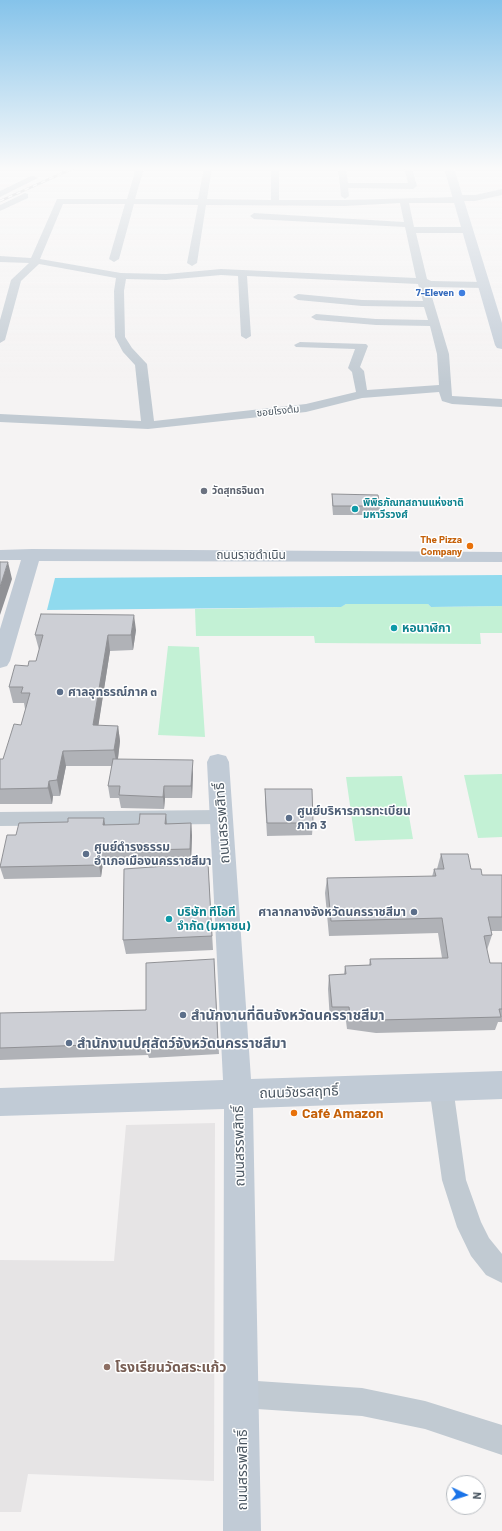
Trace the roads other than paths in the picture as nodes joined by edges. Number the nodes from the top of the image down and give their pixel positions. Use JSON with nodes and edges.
{"nodes":[{"id":1,"x":45,"y":239,"type":"edge"},
{"id":2,"x":120,"y":239,"type":"edge"},
{"id":3,"x":196,"y":239,"type":"edge"},
{"id":4,"x":413,"y":239,"type":"edge"},
{"id":5,"x":471,"y":239,"type":"edge"},
{"id":6,"x":0,"y":259,"type":"edge"},
{"id":7,"x":37,"y":259,"type":"junction"},
{"id":8,"x":114,"y":259,"type":"dead end"},
{"id":9,"x":192,"y":263,"type":"dead end"},
{"id":10,"x":244,"y":273,"type":"junction"},
{"id":11,"x":121,"y":276,"type":"junction"},
{"id":12,"x":422,"y":281,"type":"junction"},
{"id":13,"x":490,"y":285,"type":"junction"},
{"id":14,"x":298,"y":297,"type":"dead end"},
{"id":15,"x":430,"y":304,"type":"junction"},
{"id":16,"x":316,"y":317,"type":"dead end"},
{"id":17,"x":435,"y":323,"type":"junction"},
{"id":18,"x":246,"y":336,"type":"dead end"},
{"id":19,"x":0,"y":340,"type":"edge"},
{"id":20,"x":300,"y":345,"type":"dead end"},
{"id":21,"x":502,"y":345,"type":"edge"},
{"id":22,"x":445,"y":388,"type":"junction"},
{"id":23,"x":362,"y":394,"type":"junction"},
{"id":24,"x":502,"y":403,"type":"edge"},
{"id":25,"x":0,"y":418,"type":"edge"},
{"id":26,"x":148,"y":425,"type":"junction"},
{"id":27,"x":0,"y":554,"type":"edge"},
{"id":28,"x":32,"y":554,"type":"junction"},
{"id":29,"x":502,"y":557,"type":"edge"},
{"id":30,"x":0,"y":661,"type":"edge"},
{"id":31,"x":218,"y":762,"type":"dead end"},
{"id":32,"x":221,"y":817,"type":"junction"},
{"id":33,"x":0,"y":819,"type":"edge"},
{"id":34,"x":502,"y":1085,"type":"edge"},
{"id":35,"x":441,"y":1087,"type":"junction"},
{"id":36,"x":238,"y":1094,"type":"junction"},
{"id":37,"x":0,"y":1102,"type":"edge"},
{"id":38,"x":502,"y":1270,"type":"edge"},
{"id":39,"x":242,"y":1394,"type":"junction"},
{"id":40,"x":502,"y":1440,"type":"edge"},
{"id":41,"x":242,"y":1531,"type":"edge"}],
"edges":[{"from":1,"to":7,"type":"street"},
{"from":2,"to":8,"type":"street"},
{"from":3,"to":9,"type":"street"},
{"from":4,"to":12,"type":"street"},
{"from":5,"to":13,"type":"main road"},
{"from":6,"to":7,"type":"street"},
{"from":7,"to":11,"type":"street"},
{"from":7,"to":19,"type":"street"},
{"from":10,"to":11,"type":"street"},
{"from":10,"to":12,"type":"street"},
{"from":10,"to":18,"type":"street"},
{"from":11,"to":26,"type":"street"},
{"from":12,"to":13,"type":"street"},
{"from":12,"to":15,"type":"street"},
{"from":13,"to":21,"type":"main road"},
{"from":14,"to":15,"type":"street"},
{"from":15,"to":17,"type":"street"},
{"from":16,"to":17,"type":"street"},
{"from":17,"to":22,"type":"street"},
{"from":20,"to":23,"type":"street"},
{"from":22,"to":23,"type":"street","name":"ซอยโรงต้ม"},
{"from":22,"to":24,"type":"street"},
{"from":23,"to":26,"type":"street","name":"ซอยโรงต้ม"},
{"from":25,"to":26,"type":"street","name":"ซอยโรงต้ม"},
{"from":27,"to":28,"type":"main road","name":"ถนนราชดำเนิน"},
{"from":28,"to":29,"type":"main road","name":"ถนนราชดำเนิน"},
{"from":28,"to":30,"type":"main road"},
{"from":31,"to":32,"type":"main road","name":"ถนนสรรพสิทธิ์"},
{"from":32,"to":33,"type":"street"},
{"from":32,"to":36,"type":"main road","name":"ถนนสรรพสิทธิ์"},
{"from":34,"to":35,"type":"main road","name":"ถนนวัชรสฤทธิ์"},
{"from":35,"to":36,"type":"main road","name":"ถนนวัชรสฤทธิ์"},
{"from":35,"to":38,"type":"street"},
{"from":36,"to":37,"type":"main road","name":"ถนนวัชรสฤทธิ์"},
{"from":36,"to":39,"type":"main road","name":"ถนนสรรพสิทธิ์"},
{"from":39,"to":40,"type":"street"},
{"from":39,"to":41,"type":"main road","name":"ถนนสรรพสิทธิ์"}]}
